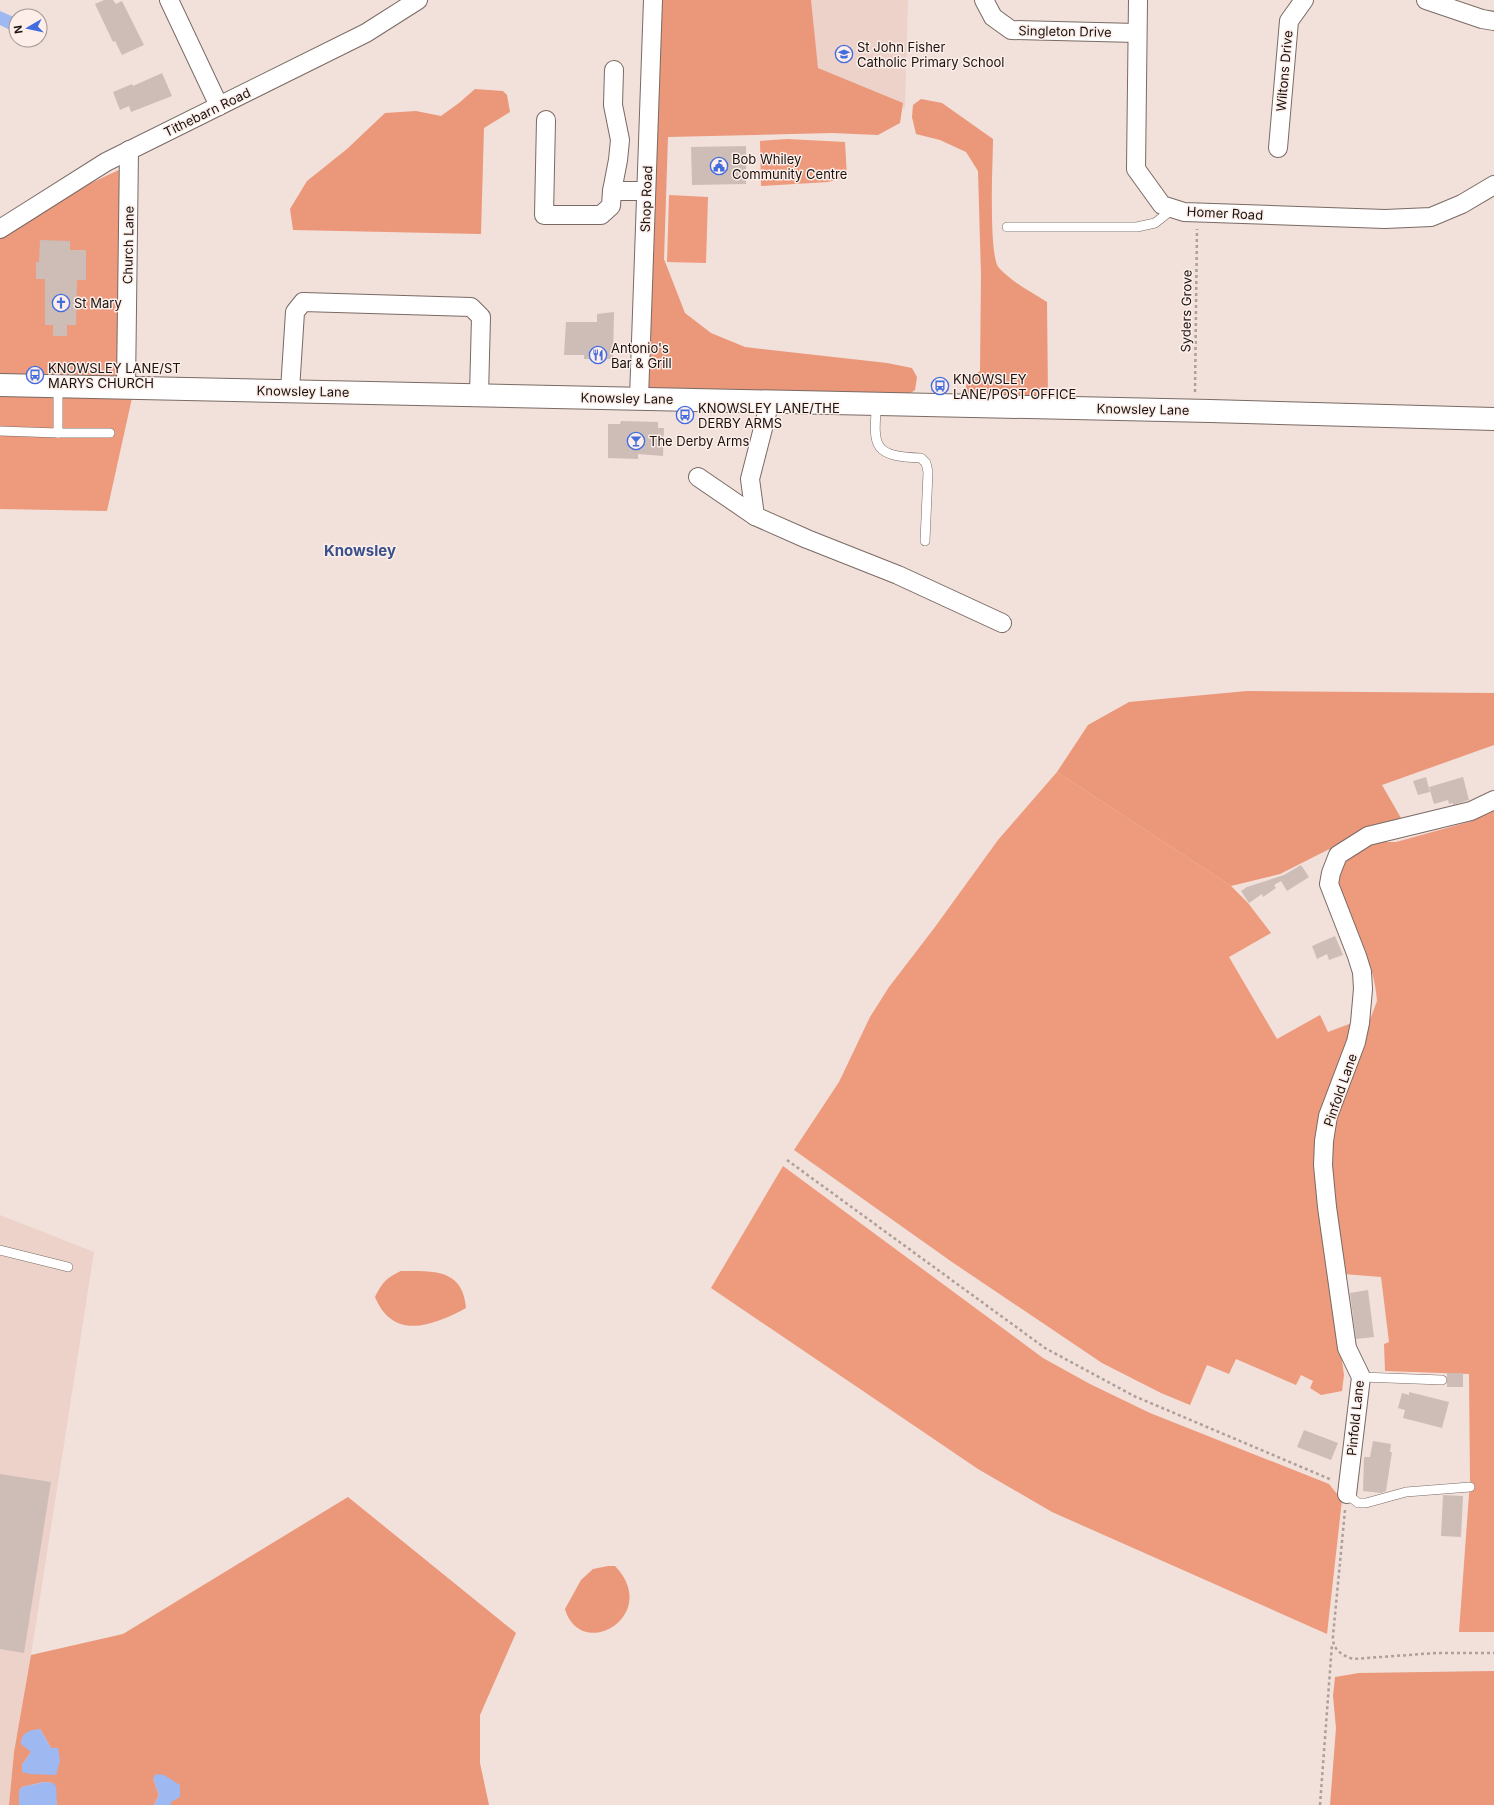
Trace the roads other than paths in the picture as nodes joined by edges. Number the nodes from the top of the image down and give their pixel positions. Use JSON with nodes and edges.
{"nodes":[{"id":1,"x":169,"y":0,"type":"edge"},
{"id":2,"x":418,"y":0,"type":"edge"},
{"id":3,"x":653,"y":0,"type":"edge"},
{"id":4,"x":984,"y":0,"type":"edge"},
{"id":5,"x":1138,"y":0,"type":"edge"},
{"id":6,"x":1304,"y":0,"type":"edge"},
{"id":7,"x":1437,"y":2,"type":"edge"},
{"id":8,"x":1494,"y":21,"type":"edge"},
{"id":9,"x":1137,"y":33,"type":"junction"},
{"id":10,"x":614,"y":70,"type":"dead end"},
{"id":11,"x":219,"y":106,"type":"junction"},
{"id":12,"x":546,"y":120,"type":"dead end"},
{"id":13,"x":1278,"y":148,"type":"dead end"},
{"id":14,"x":129,"y":150,"type":"junction"},
{"id":15,"x":1494,"y":185,"type":"edge"},
{"id":16,"x":646,"y":191,"type":"junction"},
{"id":17,"x":612,"y":192,"type":"junction"},
{"id":18,"x":1174,"y":208,"type":"junction"},
{"id":19,"x":1006,"y":227,"type":"dead end"},
{"id":20,"x":0,"y":229,"type":"edge"},
{"id":21,"x":0,"y":385,"type":"edge"},
{"id":22,"x":58,"y":385,"type":"junction"},
{"id":23,"x":126,"y":387,"type":"junction"},
{"id":24,"x":290,"y":390,"type":"junction"},
{"id":25,"x":479,"y":394,"type":"junction"},
{"id":26,"x":639,"y":398,"type":"junction"},
{"id":27,"x":770,"y":401,"type":"junction"},
{"id":28,"x":877,"y":403,"type":"junction"},
{"id":29,"x":1494,"y":420,"type":"edge"},
{"id":30,"x":0,"y":431,"type":"edge"},
{"id":31,"x":58,"y":432,"type":"junction"},
{"id":32,"x":110,"y":433,"type":"dead end"},
{"id":33,"x":698,"y":477,"type":"dead end"},
{"id":34,"x":755,"y":516,"type":"junction"},
{"id":35,"x":925,"y":541,"type":"dead end"},
{"id":36,"x":1002,"y":622,"type":"dead end"},
{"id":37,"x":1494,"y":800,"type":"edge"},
{"id":38,"x":0,"y":1250,"type":"edge"},
{"id":39,"x":68,"y":1267,"type":"dead end"},
{"id":40,"x":1361,"y":1377,"type":"junction"},
{"id":41,"x":1442,"y":1380,"type":"dead end"},
{"id":42,"x":1470,"y":1487,"type":"dead end"},
{"id":43,"x":1347,"y":1490,"type":"joint"}],
"edges":[{"from":1,"to":11,"type":"street"},
{"from":2,"to":11,"type":"street","name":"Tithebarn Road"},
{"from":3,"to":16,"type":"street","name":"Shop Road"},
{"from":4,"to":9,"type":"street","name":"Singleton Drive"},
{"from":5,"to":9,"type":"street","name":"Homer Road"},
{"from":6,"to":13,"type":"street","name":"Wiltons Drive"},
{"from":7,"to":8,"type":"street"},
{"from":9,"to":18,"type":"street","name":"Homer Road"},
{"from":10,"to":17,"type":"street"},
{"from":11,"to":14,"type":"street","name":"Tithebarn Road"},
{"from":12,"to":17,"type":"street"},
{"from":14,"to":20,"type":"street","name":"Tithebarn Road"},
{"from":14,"to":23,"type":"street","name":"Church Lane"},
{"from":15,"to":18,"type":"street","name":"Homer Road"},
{"from":16,"to":17,"type":"street"},
{"from":16,"to":26,"type":"street","name":"Shop Road"},
{"from":18,"to":19,"type":"lane"},
{"from":21,"to":22,"type":"main road","name":"Knowsley Lane"},
{"from":22,"to":23,"type":"main road","name":"Knowsley Lane"},
{"from":22,"to":31,"type":"lane"},
{"from":23,"to":24,"type":"main road","name":"Knowsley Lane"},
{"from":24,"to":25,"type":"main road","name":"Knowsley Lane"},
{"from":24,"to":25,"type":"street"},
{"from":25,"to":26,"type":"main road","name":"Knowsley Lane"},
{"from":26,"to":27,"type":"main road","name":"Knowsley Lane"},
{"from":27,"to":28,"type":"main road","name":"Knowsley Lane"},
{"from":27,"to":34,"type":"street"},
{"from":28,"to":29,"type":"main road","name":"Knowsley Lane"},
{"from":28,"to":35,"type":"lane"},
{"from":30,"to":31,"type":"lane"},
{"from":31,"to":32,"type":"lane"},
{"from":33,"to":34,"type":"street"},
{"from":34,"to":36,"type":"street"},
{"from":37,"to":40,"type":"street","name":"Pinfold Lane"},
{"from":38,"to":39,"type":"lane"},
{"from":40,"to":41,"type":"lane"},
{"from":40,"to":43,"type":"street","name":"Pinfold Lane"},
{"from":42,"to":43,"type":"lane"}]}
